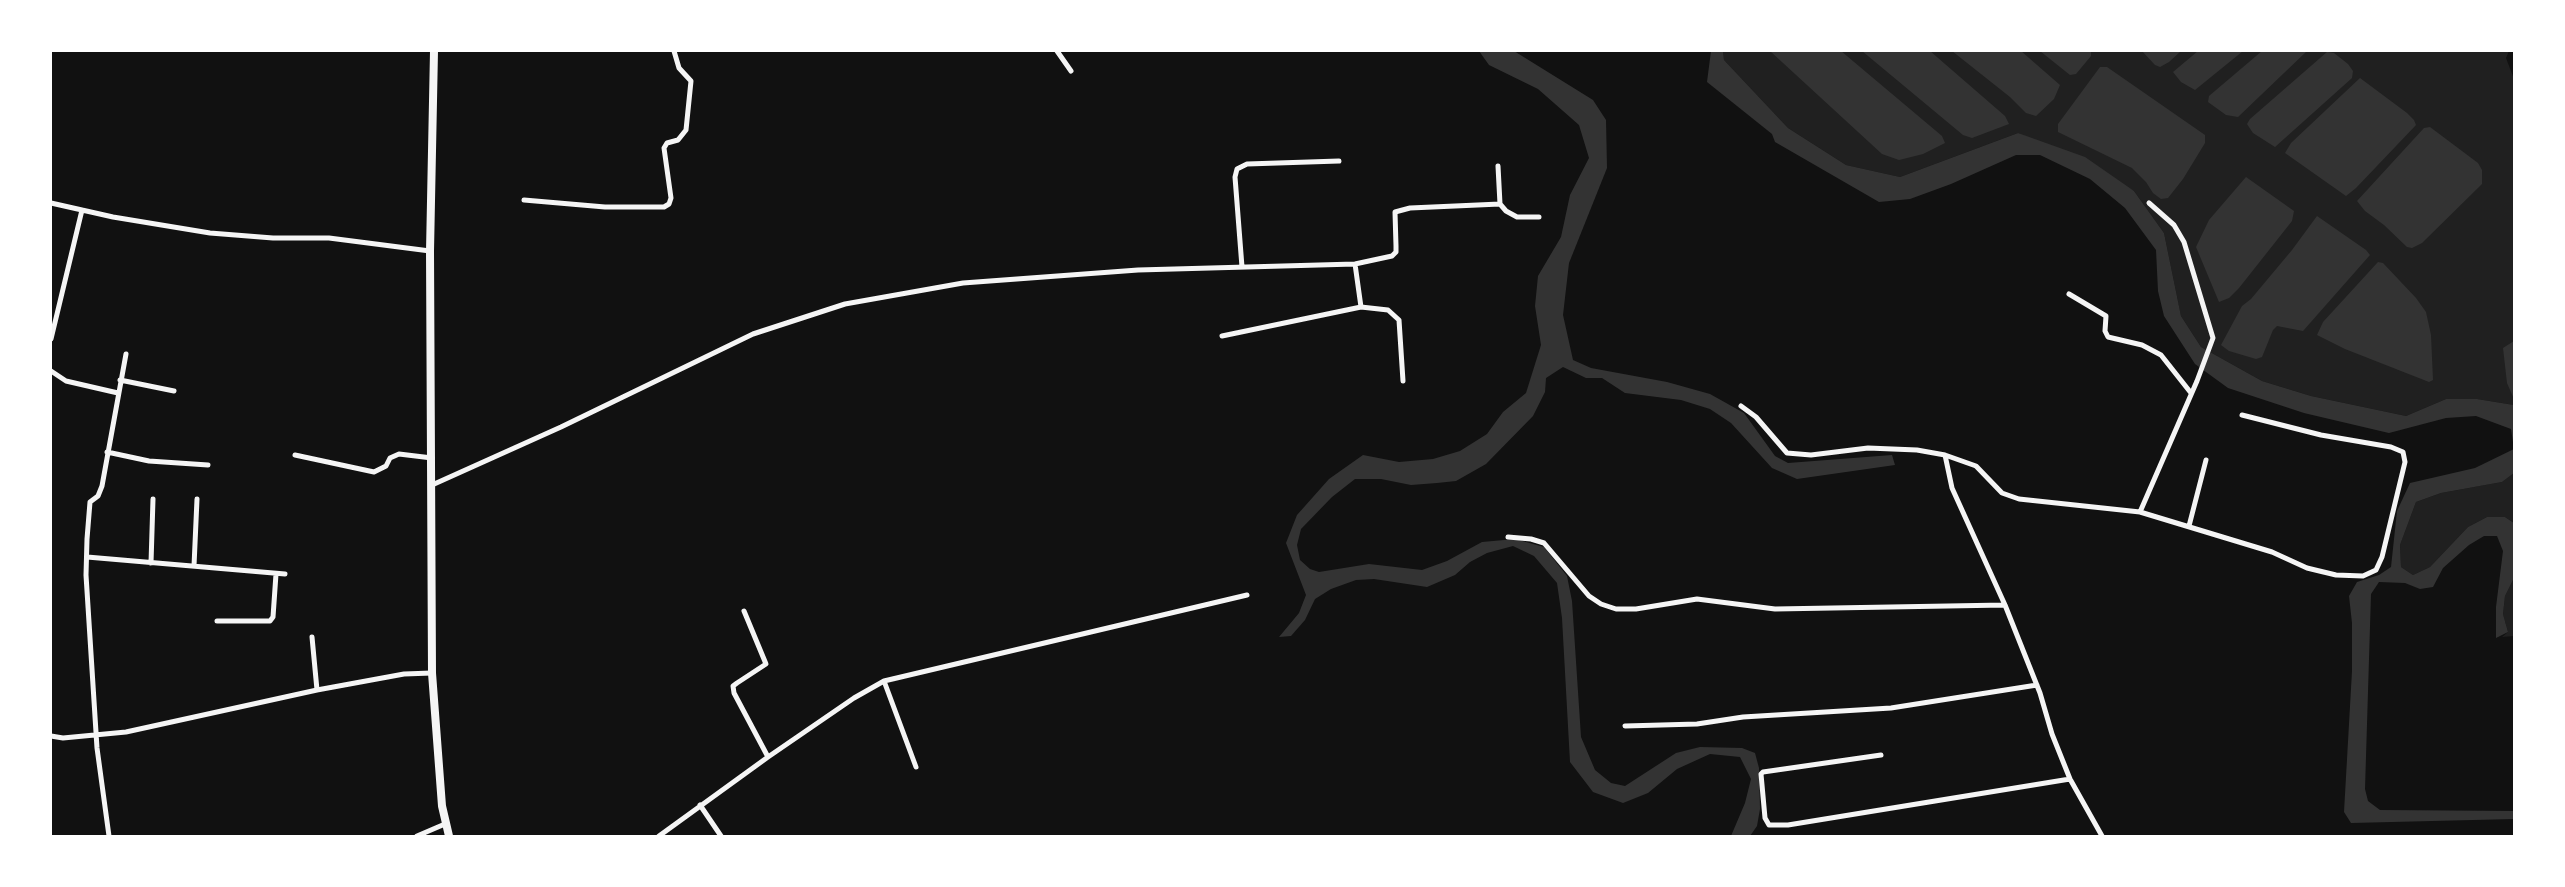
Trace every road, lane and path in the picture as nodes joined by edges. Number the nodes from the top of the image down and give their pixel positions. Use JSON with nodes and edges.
{"nodes":[{"id":1,"x":434,"y":51,"type":"edge"},
{"id":2,"x":674,"y":51,"type":"edge"},
{"id":3,"x":1057,"y":51,"type":"edge"},
{"id":4,"x":1071,"y":71,"type":"dead end"},
{"id":5,"x":1339,"y":161,"type":"dead end"},
{"id":6,"x":1498,"y":166,"type":"dead end"},
{"id":7,"x":524,"y":200,"type":"dead end"},
{"id":8,"x":51,"y":203,"type":"edge"},
{"id":9,"x":2149,"y":203,"type":"dead end"},
{"id":10,"x":1500,"y":204,"type":"junction"},
{"id":11,"x":82,"y":210,"type":"junction"},
{"id":12,"x":1539,"y":217,"type":"dead end"},
{"id":13,"x":430,"y":251,"type":"junction"},
{"id":14,"x":1355,"y":264,"type":"junction"},
{"id":15,"x":1242,"y":267,"type":"junction"},
{"id":16,"x":2069,"y":294,"type":"dead end"},
{"id":17,"x":1361,"y":307,"type":"junction"},
{"id":18,"x":1222,"y":336,"type":"dead end"},
{"id":19,"x":51,"y":339,"type":"edge"},
{"id":20,"x":126,"y":354,"type":"dead end"},
{"id":21,"x":51,"y":371,"type":"edge"},
{"id":22,"x":120,"y":380,"type":"junction"},
{"id":23,"x":1403,"y":381,"type":"dead end"},
{"id":24,"x":174,"y":391,"type":"dead end"},
{"id":25,"x":118,"y":393,"type":"junction"},
{"id":26,"x":2191,"y":393,"type":"junction"},
{"id":27,"x":1741,"y":406,"type":"dead end"},
{"id":28,"x":2242,"y":415,"type":"dead end"},
{"id":29,"x":107,"y":452,"type":"junction"},
{"id":30,"x":295,"y":455,"type":"dead end"},
{"id":31,"x":1945,"y":455,"type":"junction"},
{"id":32,"x":432,"y":458,"type":"junction"},
{"id":33,"x":2206,"y":460,"type":"dead end"},
{"id":34,"x":208,"y":465,"type":"dead end"},
{"id":35,"x":432,"y":485,"type":"junction"},
{"id":36,"x":153,"y":499,"type":"dead end"},
{"id":37,"x":197,"y":499,"type":"dead end"},
{"id":38,"x":2140,"y":512,"type":"junction"},
{"id":39,"x":2188,"y":526,"type":"junction"},
{"id":40,"x":1508,"y":537,"type":"dead end"},
{"id":41,"x":87,"y":557,"type":"junction"},
{"id":42,"x":151,"y":563,"type":"junction"},
{"id":43,"x":194,"y":566,"type":"junction"},
{"id":44,"x":276,"y":574,"type":"junction"},
{"id":45,"x":285,"y":574,"type":"dead end"},
{"id":46,"x":1247,"y":595,"type":"dead end"},
{"id":47,"x":2005,"y":605,"type":"junction"},
{"id":48,"x":744,"y":611,"type":"dead end"},
{"id":49,"x":217,"y":621,"type":"dead end"},
{"id":50,"x":312,"y":637,"type":"dead end"},
{"id":51,"x":432,"y":673,"type":"junction"},
{"id":52,"x":884,"y":681,"type":"junction"},
{"id":53,"x":2037,"y":685,"type":"junction"},
{"id":54,"x":317,"y":690,"type":"junction"},
{"id":55,"x":1624,"y":726,"type":"dead end"},
{"id":56,"x":97,"y":735,"type":"junction"},
{"id":57,"x":51,"y":736,"type":"edge"},
{"id":58,"x":1881,"y":755,"type":"dead end"},
{"id":59,"x":768,"y":757,"type":"junction"},
{"id":60,"x":916,"y":767,"type":"dead end"},
{"id":61,"x":2070,"y":779,"type":"junction"},
{"id":62,"x":700,"y":806,"type":"junction"},
{"id":63,"x":445,"y":824,"type":"junction"},
{"id":64,"x":109,"y":836,"type":"edge"},
{"id":65,"x":417,"y":836,"type":"edge"},
{"id":66,"x":449,"y":836,"type":"edge"},
{"id":67,"x":659,"y":836,"type":"edge"},
{"id":68,"x":721,"y":836,"type":"edge"},
{"id":69,"x":2102,"y":836,"type":"edge"}],
"edges":[{"from":1,"to":13,"type":"main road"},
{"from":2,"to":7,"type":"street"},
{"from":3,"to":4,"type":"street"},
{"from":5,"to":15,"type":"street"},
{"from":6,"to":10,"type":"street"},
{"from":8,"to":11,"type":"street"},
{"from":9,"to":26,"type":"street"},
{"from":10,"to":12,"type":"street"},
{"from":10,"to":14,"type":"street"},
{"from":11,"to":13,"type":"street"},
{"from":11,"to":19,"type":"street"},
{"from":13,"to":32,"type":"main road"},
{"from":14,"to":15,"type":"street"},
{"from":14,"to":17,"type":"street"},
{"from":15,"to":35,"type":"street"},
{"from":16,"to":26,"type":"street"},
{"from":17,"to":18,"type":"street"},
{"from":17,"to":23,"type":"street"},
{"from":20,"to":22,"type":"street"},
{"from":21,"to":25,"type":"street"},
{"from":22,"to":24,"type":"street"},
{"from":22,"to":25,"type":"street"},
{"from":25,"to":29,"type":"street"},
{"from":26,"to":38,"type":"street"},
{"from":27,"to":31,"type":"street"},
{"from":28,"to":39,"type":"street"},
{"from":29,"to":34,"type":"street"},
{"from":29,"to":41,"type":"street"},
{"from":30,"to":32,"type":"street"},
{"from":31,"to":38,"type":"street"},
{"from":31,"to":47,"type":"street"},
{"from":32,"to":35,"type":"main road"},
{"from":33,"to":39,"type":"street"},
{"from":35,"to":51,"type":"main road"},
{"from":36,"to":42,"type":"street"},
{"from":37,"to":43,"type":"street"},
{"from":38,"to":39,"type":"street"},
{"from":40,"to":47,"type":"street"},
{"from":41,"to":42,"type":"street"},
{"from":41,"to":56,"type":"street"},
{"from":42,"to":43,"type":"street"},
{"from":43,"to":44,"type":"street"},
{"from":44,"to":45,"type":"street"},
{"from":44,"to":49,"type":"street"},
{"from":46,"to":52,"type":"street"},
{"from":47,"to":53,"type":"street"},
{"from":48,"to":59,"type":"street"},
{"from":50,"to":54,"type":"street"},
{"from":51,"to":54,"type":"street"},
{"from":51,"to":63,"type":"main road"},
{"from":52,"to":59,"type":"street"},
{"from":52,"to":60,"type":"street"},
{"from":53,"to":55,"type":"street"},
{"from":53,"to":61,"type":"street"},
{"from":54,"to":56,"type":"street"},
{"from":56,"to":57,"type":"street"},
{"from":56,"to":64,"type":"street"},
{"from":58,"to":61,"type":"street"},
{"from":59,"to":62,"type":"street"},
{"from":61,"to":69,"type":"street"},
{"from":62,"to":67,"type":"street"},
{"from":62,"to":68,"type":"street"},
{"from":63,"to":65,"type":"street"},
{"from":63,"to":66,"type":"main road"}]}
